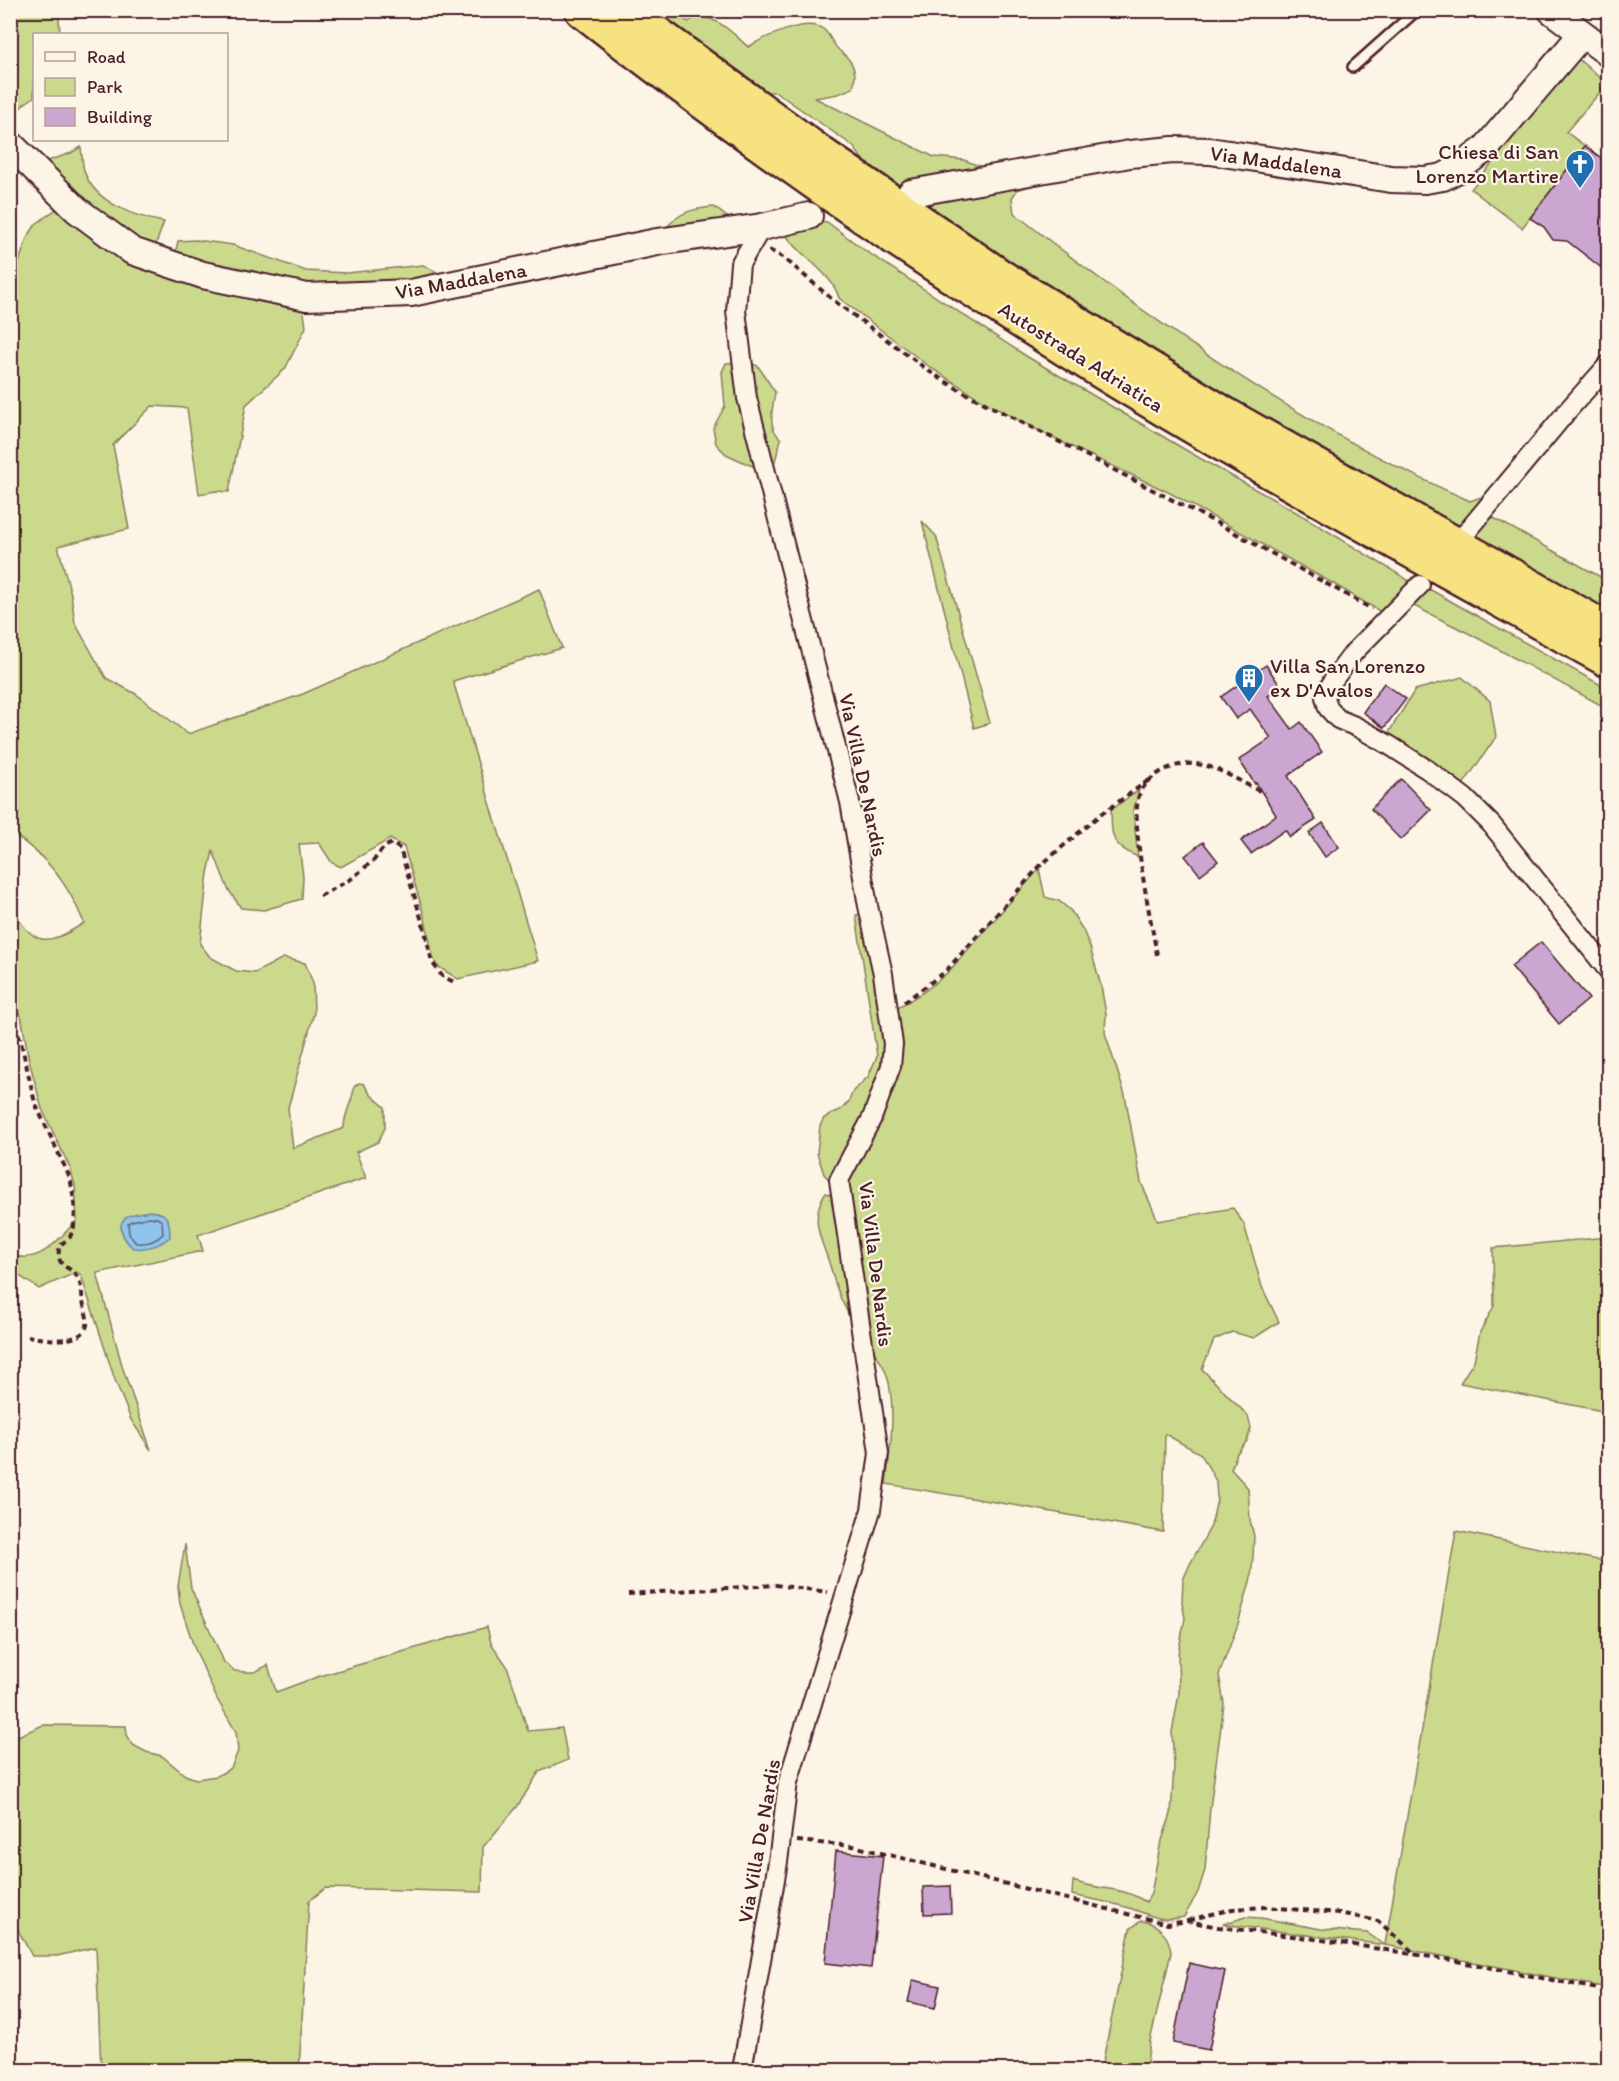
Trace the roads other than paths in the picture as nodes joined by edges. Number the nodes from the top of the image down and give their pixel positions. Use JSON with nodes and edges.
{"nodes":[{"id":1,"x":582,"y":10,"type":"edge"},
{"id":2,"x":625,"y":10,"type":"edge"},
{"id":3,"x":1418,"y":10,"type":"edge"},
{"id":4,"x":1551,"y":10,"type":"edge"},
{"id":5,"x":1582,"y":34,"type":"junction"},
{"id":6,"x":1608,"y":53,"type":"edge"},
{"id":7,"x":1353,"y":67,"type":"dead end"},
{"id":8,"x":10,"y":144,"type":"edge"},
{"id":9,"x":911,"y":193,"type":"dead end"},
{"id":10,"x":809,"y":216,"type":"dead end"},
{"id":11,"x":757,"y":236,"type":"junction"},
{"id":12,"x":1608,"y":365,"type":"edge"},
{"id":13,"x":1465,"y":534,"type":"dead end"},
{"id":14,"x":1420,"y":585,"type":"dead end"},
{"id":15,"x":1608,"y":630,"type":"edge"},
{"id":16,"x":1608,"y":660,"type":"edge"},
{"id":17,"x":1608,"y":970,"type":"edge"},
{"id":18,"x":742,"y":2070,"type":"edge"}],
"edges":[{"from":1,"to":16,"type":"highway","name":"Autostrada Adriatica"},
{"from":2,"to":15,"type":"highway","name":"Autostrada Adriatica"},
{"from":3,"to":7,"type":"lane"},
{"from":4,"to":5,"type":"street"},
{"from":5,"to":6,"type":"street"},
{"from":5,"to":9,"type":"street","name":"Via Maddalena"},
{"from":8,"to":11,"type":"street","name":"Via Maddalena"},
{"from":10,"to":11,"type":"street","name":"Via Maddalena"},
{"from":11,"to":18,"type":"street","name":"Via Villa De Nardis"},
{"from":12,"to":13,"type":"street"},
{"from":14,"to":17,"type":"street"}]}
